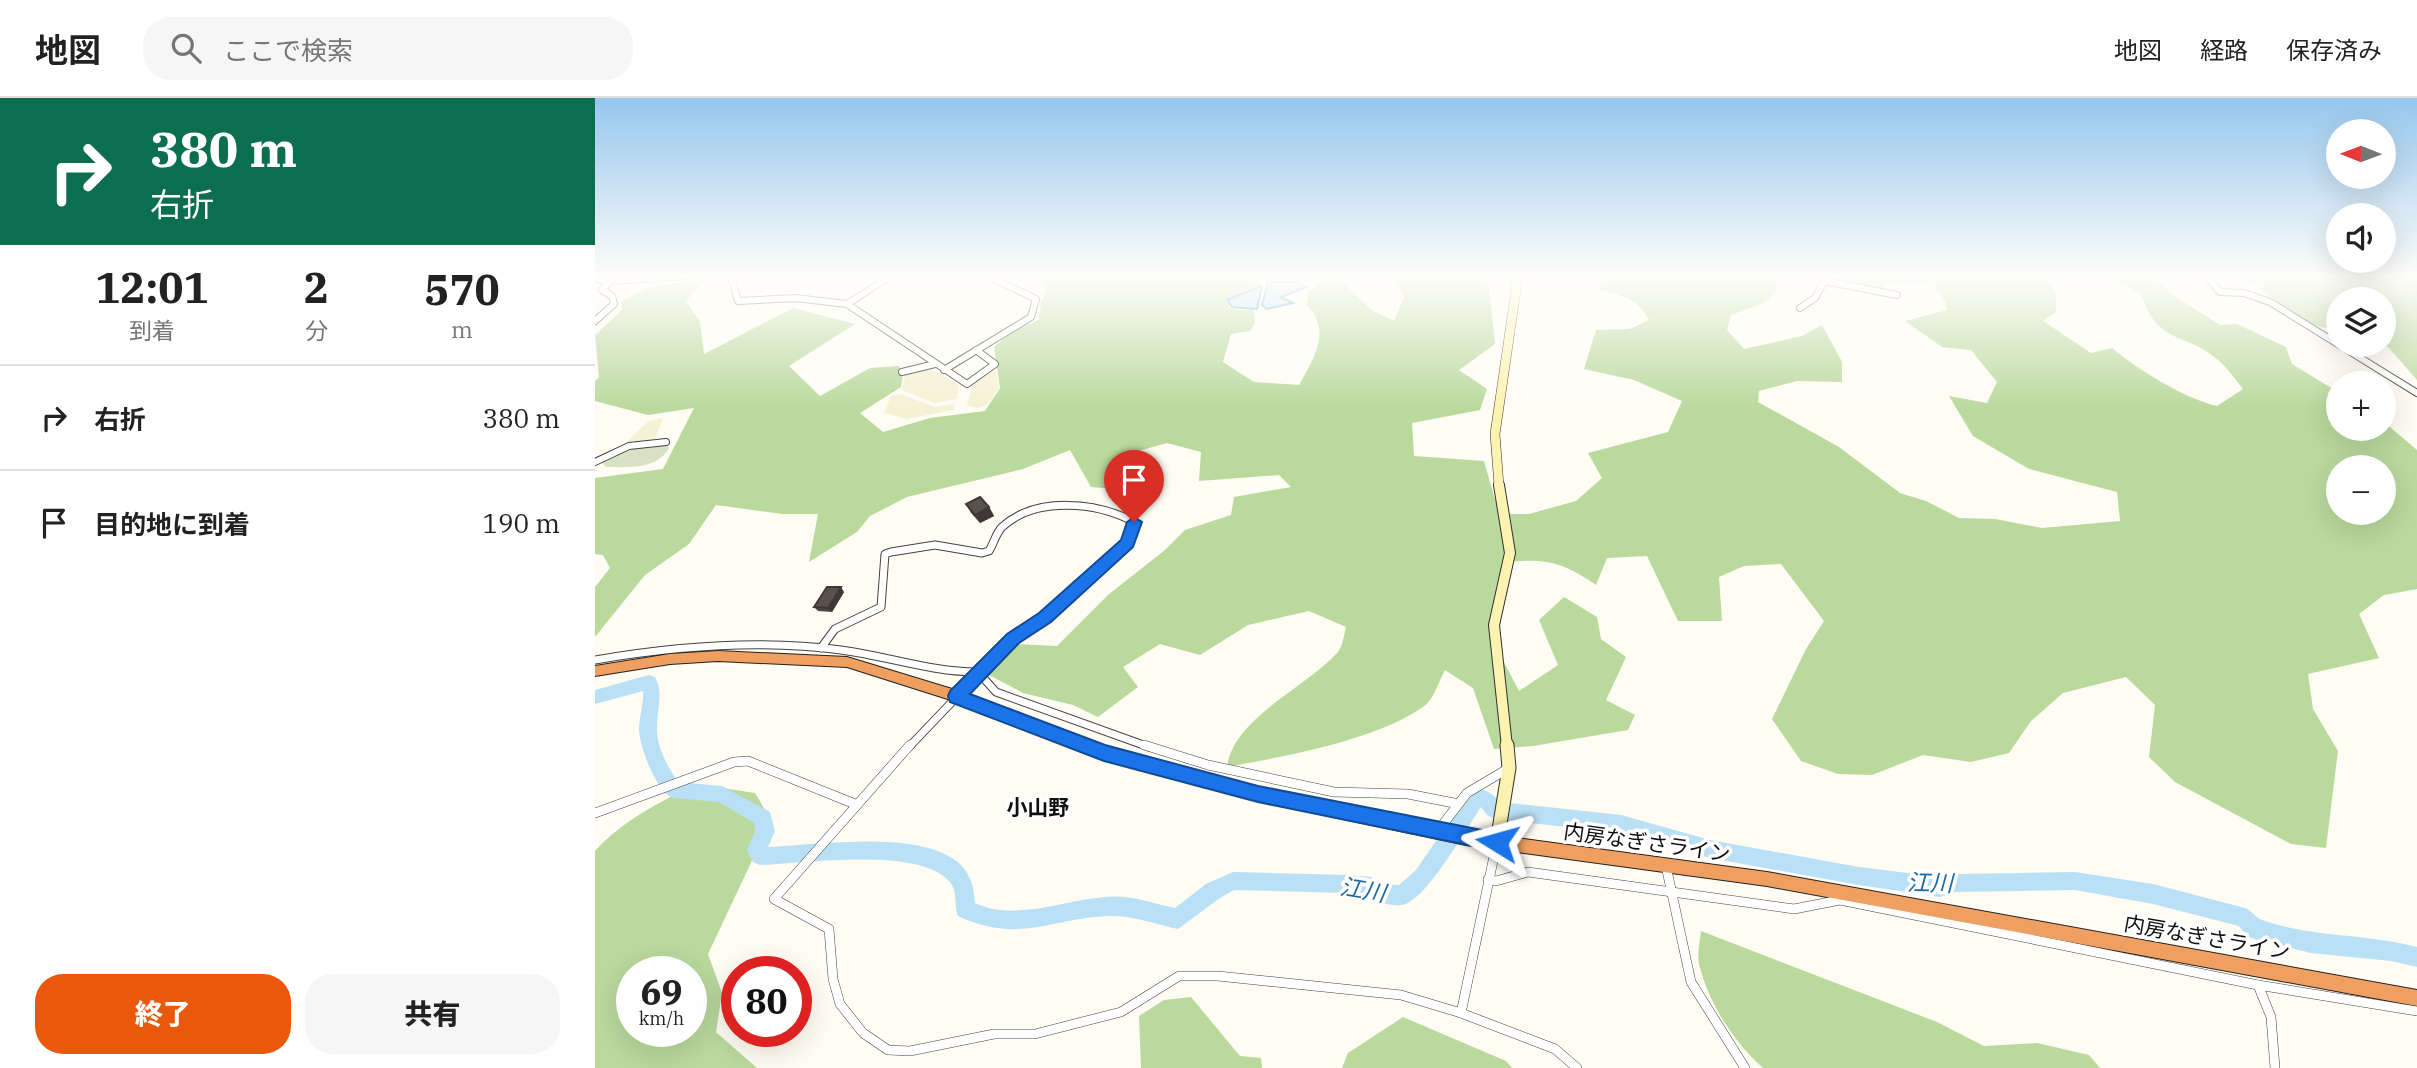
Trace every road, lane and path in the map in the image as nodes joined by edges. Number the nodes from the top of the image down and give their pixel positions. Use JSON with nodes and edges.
{"nodes":[{"id":1,"x":872,"y":321,"type":"edge"},
{"id":2,"x":1024,"y":321,"type":"edge"},
{"id":3,"x":1511,"y":321,"type":"edge"},
{"id":4,"x":2301,"y":321,"type":"edge"},
{"id":5,"x":976,"y":350,"type":"junction"},
{"id":6,"x":935,"y":364,"type":"junction"},
{"id":7,"x":944,"y":370,"type":"junction"},
{"id":8,"x":902,"y":372,"type":"dead end"},
{"id":9,"x":2417,"y":393,"type":"edge"},
{"id":10,"x":666,"y":442,"type":"dead end"},
{"id":11,"x":595,"y":462,"type":"edge"},
{"id":12,"x":821,"y":648,"type":"junction"},
{"id":13,"x":595,"y":660,"type":"edge"},
{"id":14,"x":595,"y":671,"type":"edge"},
{"id":15,"x":978,"y":672,"type":"junction"},
{"id":16,"x":957,"y":696,"type":"junction"},
{"id":17,"x":1509,"y":768,"type":"junction"},
{"id":18,"x":1454,"y":803,"type":"junction"},
{"id":19,"x":855,"y":804,"type":"junction"},
{"id":20,"x":595,"y":813,"type":"edge"},
{"id":21,"x":1437,"y":832,"type":"junction"},
{"id":22,"x":1497,"y":842,"type":"junction"},
{"id":23,"x":1665,"y":865,"type":"junction"},
{"id":24,"x":1488,"y":879,"type":"junction"},
{"id":25,"x":1672,"y":894,"type":"junction"},
{"id":26,"x":2258,"y":985,"type":"junction"},
{"id":27,"x":2417,"y":998,"type":"edge"},
{"id":28,"x":2417,"y":1011,"type":"edge"},
{"id":29,"x":1461,"y":1013,"type":"junction"},
{"id":30,"x":1577,"y":1068,"type":"edge"},
{"id":31,"x":1745,"y":1068,"type":"edge"},
{"id":32,"x":2274,"y":1068,"type":"edge"}],
"edges":[{"from":1,"to":6,"type":"street"},
{"from":2,"to":5,"type":"street"},
{"from":3,"to":17,"type":"street"},
{"from":4,"to":9,"type":"street"},
{"from":5,"to":7,"type":"street"},
{"from":5,"to":7,"type":"street"},
{"from":6,"to":7,"type":"street"},
{"from":6,"to":8,"type":"street"},
{"from":10,"to":11,"type":"street"},
{"from":12,"to":13,"type":"street"},
{"from":12,"to":15,"type":"street"},
{"from":12,"to":15,"type":"street"},
{"from":14,"to":16,"type":"highway","name":"内房なぎさライン"},
{"from":15,"to":16,"type":"street"},
{"from":15,"to":18,"type":"street"},
{"from":16,"to":19,"type":"street"},
{"from":16,"to":21,"type":"highway","name":"内房なぎさライン"},
{"from":17,"to":18,"type":"street"},
{"from":17,"to":22,"type":"street"},
{"from":18,"to":21,"type":"street"},
{"from":19,"to":20,"type":"street"},
{"from":19,"to":29,"type":"street"},
{"from":21,"to":22,"type":"highway","name":"内房なぎさライン"},
{"from":22,"to":23,"type":"highway","name":"内房なぎさライン"},
{"from":22,"to":24,"type":"street"},
{"from":23,"to":25,"type":"street"},
{"from":23,"to":27,"type":"highway","name":"内房なぎさライン"},
{"from":24,"to":25,"type":"street"},
{"from":24,"to":29,"type":"street"},
{"from":25,"to":26,"type":"street"},
{"from":25,"to":31,"type":"street"},
{"from":26,"to":28,"type":"street"},
{"from":26,"to":32,"type":"street"},
{"from":29,"to":30,"type":"street"}]}
